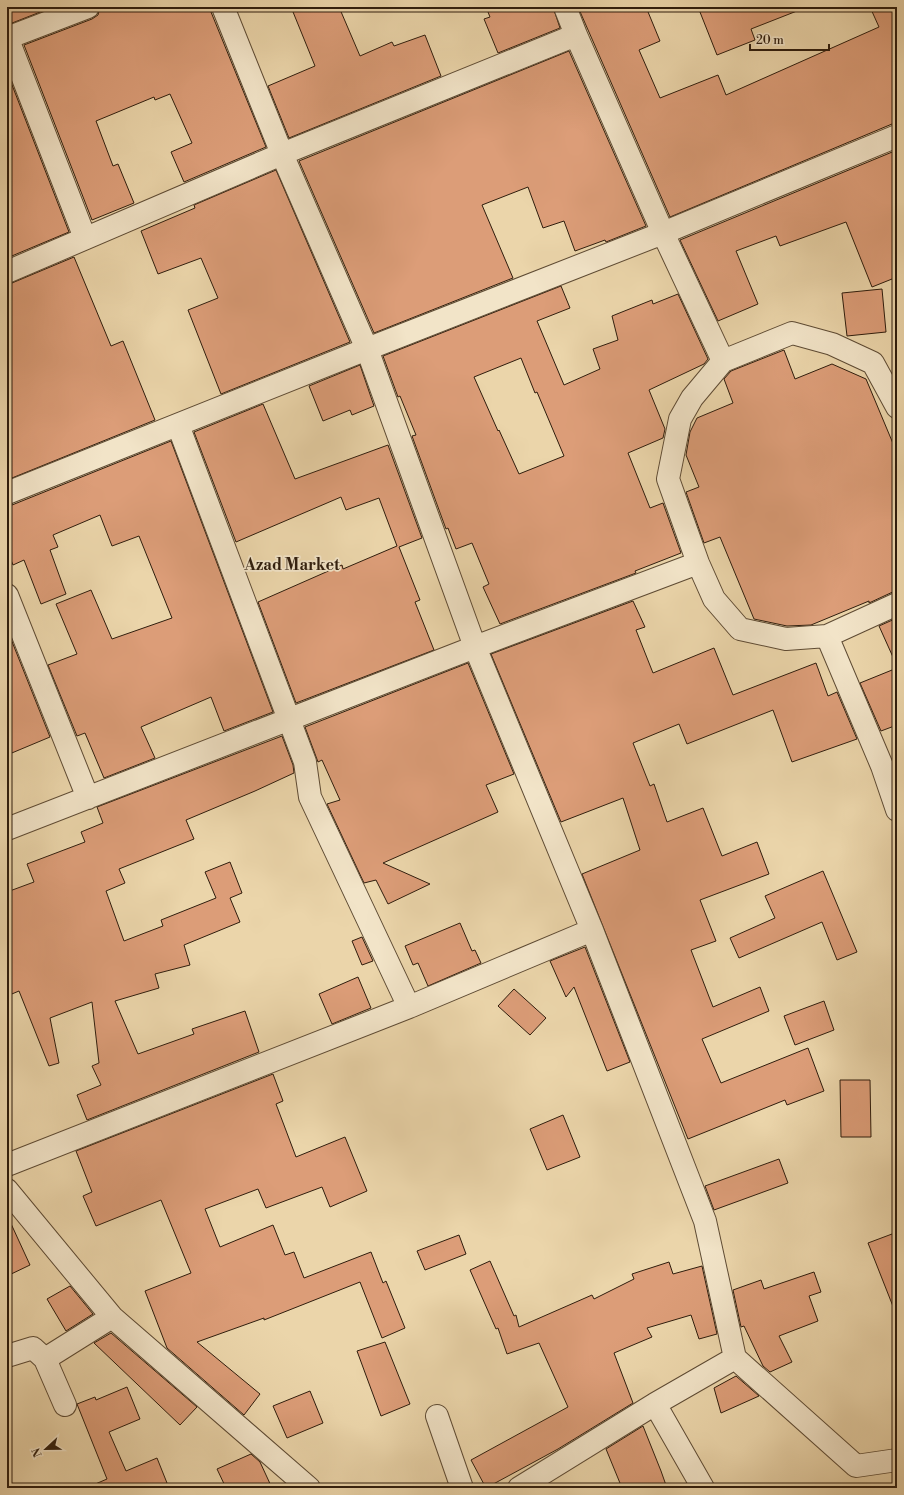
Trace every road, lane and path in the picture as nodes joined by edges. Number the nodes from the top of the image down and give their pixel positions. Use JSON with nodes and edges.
{"nodes":[{"id":1,"x":88,"y":7,"type":"edge"},
{"id":2,"x":223,"y":7,"type":"edge"},
{"id":3,"x":565,"y":7,"type":"edge"},
{"id":4,"x":576,"y":35,"type":"junction"},
{"id":5,"x":7,"y":37,"type":"edge"},
{"id":6,"x":897,"y":136,"type":"edge"},
{"id":7,"x":282,"y":154,"type":"junction"},
{"id":8,"x":663,"y":233,"type":"junction"},
{"id":9,"x":85,"y":238,"type":"junction"},
{"id":10,"x":7,"y":272,"type":"edge"},
{"id":11,"x":367,"y":349,"type":"junction"},
{"id":12,"x":723,"y":361,"type":"junction"},
{"id":13,"x":897,"y":407,"type":"edge"},
{"id":14,"x":178,"y":425,"type":"junction"},
{"id":15,"x":7,"y":493,"type":"edge"},
{"id":16,"x":698,"y":563,"type":"junction"},
{"id":17,"x":7,"y":595,"type":"edge"},
{"id":18,"x":897,"y":604,"type":"edge"},
{"id":19,"x":827,"y":636,"type":"junction"},
{"id":20,"x":475,"y":647,"type":"junction"},
{"id":21,"x":290,"y":719,"type":"junction"},
{"id":22,"x":88,"y":798,"type":"junction"},
{"id":23,"x":897,"y":810,"type":"edge"},
{"id":24,"x":7,"y":829,"type":"edge"},
{"id":25,"x":592,"y":930,"type":"junction"},
{"id":26,"x":409,"y":1007,"type":"junction"},
{"id":27,"x":7,"y":1165,"type":"edge"},
{"id":28,"x":7,"y":1190,"type":"edge"},
{"id":29,"x":112,"y":1317,"type":"junction"},
{"id":30,"x":7,"y":1356,"type":"edge"},
{"id":31,"x":735,"y":1358,"type":"junction"},
{"id":32,"x":45,"y":1359,"type":"junction"},
{"id":33,"x":655,"y":1404,"type":"junction"},
{"id":34,"x":65,"y":1405,"type":"dead end"},
{"id":35,"x":436,"y":1416,"type":"dead end"},
{"id":36,"x":897,"y":1460,"type":"edge"},
{"id":37,"x":309,"y":1488,"type":"edge"},
{"id":38,"x":462,"y":1488,"type":"edge"},
{"id":39,"x":519,"y":1488,"type":"edge"},
{"id":40,"x":703,"y":1488,"type":"edge"}],
"edges":[{"from":1,"to":5,"type":"street"},
{"from":2,"to":7,"type":"street"},
{"from":3,"to":4,"type":"street"},
{"from":4,"to":7,"type":"street"},
{"from":4,"to":8,"type":"street"},
{"from":5,"to":9,"type":"street"},
{"from":6,"to":8,"type":"street"},
{"from":7,"to":9,"type":"street"},
{"from":7,"to":11,"type":"street"},
{"from":8,"to":11,"type":"street"},
{"from":8,"to":12,"type":"street"},
{"from":9,"to":10,"type":"street"},
{"from":11,"to":14,"type":"street"},
{"from":11,"to":20,"type":"street"},
{"from":12,"to":13,"type":"street"},
{"from":12,"to":16,"type":"street"},
{"from":14,"to":15,"type":"street"},
{"from":14,"to":21,"type":"street"},
{"from":16,"to":19,"type":"street"},
{"from":16,"to":20,"type":"street"},
{"from":17,"to":22,"type":"street"},
{"from":18,"to":19,"type":"street"},
{"from":19,"to":23,"type":"street"},
{"from":20,"to":21,"type":"street"},
{"from":20,"to":25,"type":"street"},
{"from":21,"to":22,"type":"street"},
{"from":21,"to":26,"type":"street"},
{"from":22,"to":24,"type":"street"},
{"from":25,"to":26,"type":"street"},
{"from":25,"to":31,"type":"street"},
{"from":26,"to":27,"type":"street"},
{"from":28,"to":29,"type":"street"},
{"from":29,"to":32,"type":"street"},
{"from":29,"to":37,"type":"street"},
{"from":30,"to":32,"type":"street"},
{"from":31,"to":33,"type":"street"},
{"from":31,"to":36,"type":"street"},
{"from":32,"to":34,"type":"street"},
{"from":33,"to":39,"type":"street"},
{"from":33,"to":40,"type":"street"},
{"from":35,"to":38,"type":"street"}]}
